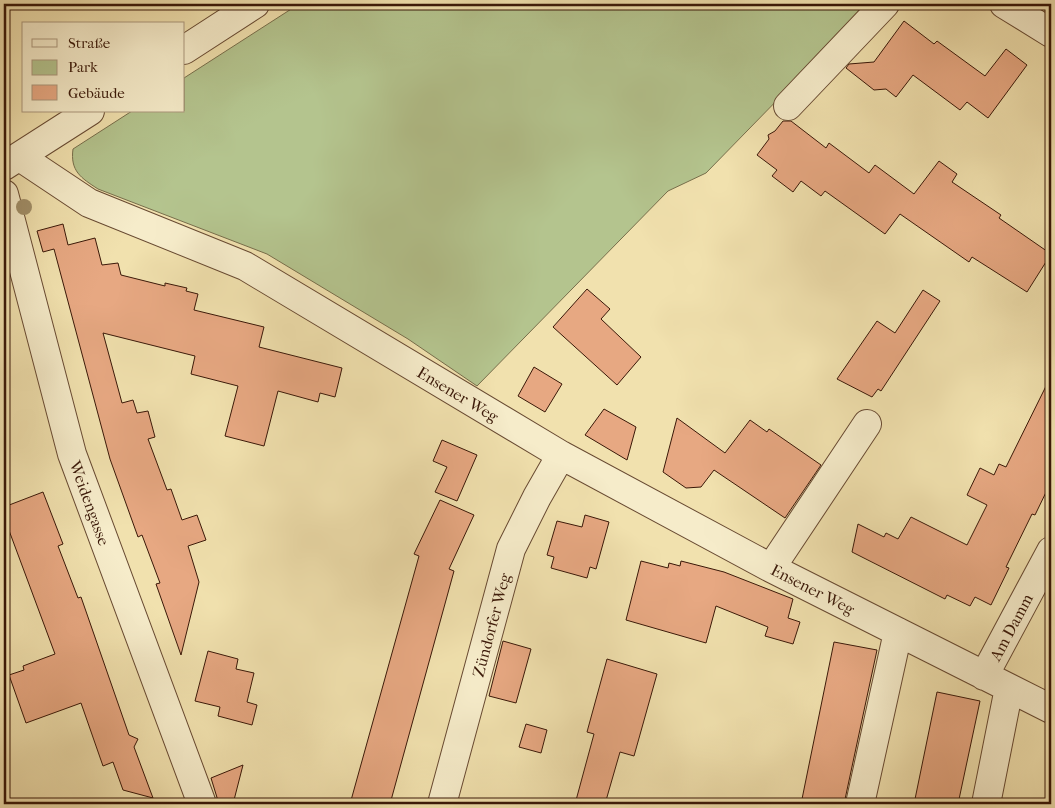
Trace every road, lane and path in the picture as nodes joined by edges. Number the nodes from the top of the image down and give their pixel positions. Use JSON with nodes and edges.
{"nodes":[{"id":1,"x":255,"y":4,"type":"edge"},
{"id":2,"x":884,"y":4,"type":"edge"},
{"id":3,"x":1004,"y":4,"type":"edge"},
{"id":4,"x":1040,"y":19,"type":"edge"},
{"id":5,"x":185,"y":49,"type":"edge"},
{"id":6,"x":788,"y":106,"type":"dead end"},
{"id":7,"x":88,"y":112,"type":"edge"},
{"id":8,"x":12,"y":162,"type":"edge"},
{"id":9,"x":4,"y":194,"type":"edge"},
{"id":10,"x":867,"y":424,"type":"dead end"},
{"id":11,"x":561,"y":456,"type":"junction"},
{"id":12,"x":1051,"y":551,"type":"edge"},
{"id":13,"x":771,"y":568,"type":"junction"},
{"id":14,"x":898,"y":632,"type":"junction"},
{"id":15,"x":984,"y":676,"type":"junction"},
{"id":16,"x":1010,"y":688,"type":"junction"},
{"id":17,"x":1051,"y":709,"type":"edge"},
{"id":18,"x":202,"y":804,"type":"edge"},
{"id":19,"x":442,"y":804,"type":"edge"},
{"id":20,"x":860,"y":804,"type":"edge"},
{"id":21,"x":986,"y":804,"type":"edge"}],
"edges":[{"from":1,"to":5,"type":"street"},
{"from":2,"to":6,"type":"street"},
{"from":3,"to":4,"type":"street"},
{"from":7,"to":8,"type":"street"},
{"from":8,"to":11,"type":"street","name":"Ensener Weg"},
{"from":9,"to":18,"type":"street","name":"Weidengasse"},
{"from":10,"to":13,"type":"street"},
{"from":11,"to":13,"type":"street","name":"Ensener Weg"},
{"from":11,"to":19,"type":"street","name":"Zündorfer Weg"},
{"from":12,"to":15,"type":"street","name":"Am Damm"},
{"from":13,"to":14,"type":"street","name":"Ensener Weg"},
{"from":14,"to":15,"type":"street","name":"Ensener Weg"},
{"from":14,"to":20,"type":"street"},
{"from":15,"to":16,"type":"street","name":"Ensener Weg"},
{"from":16,"to":17,"type":"street","name":"Ensener Weg"},
{"from":16,"to":21,"type":"street"}]}
